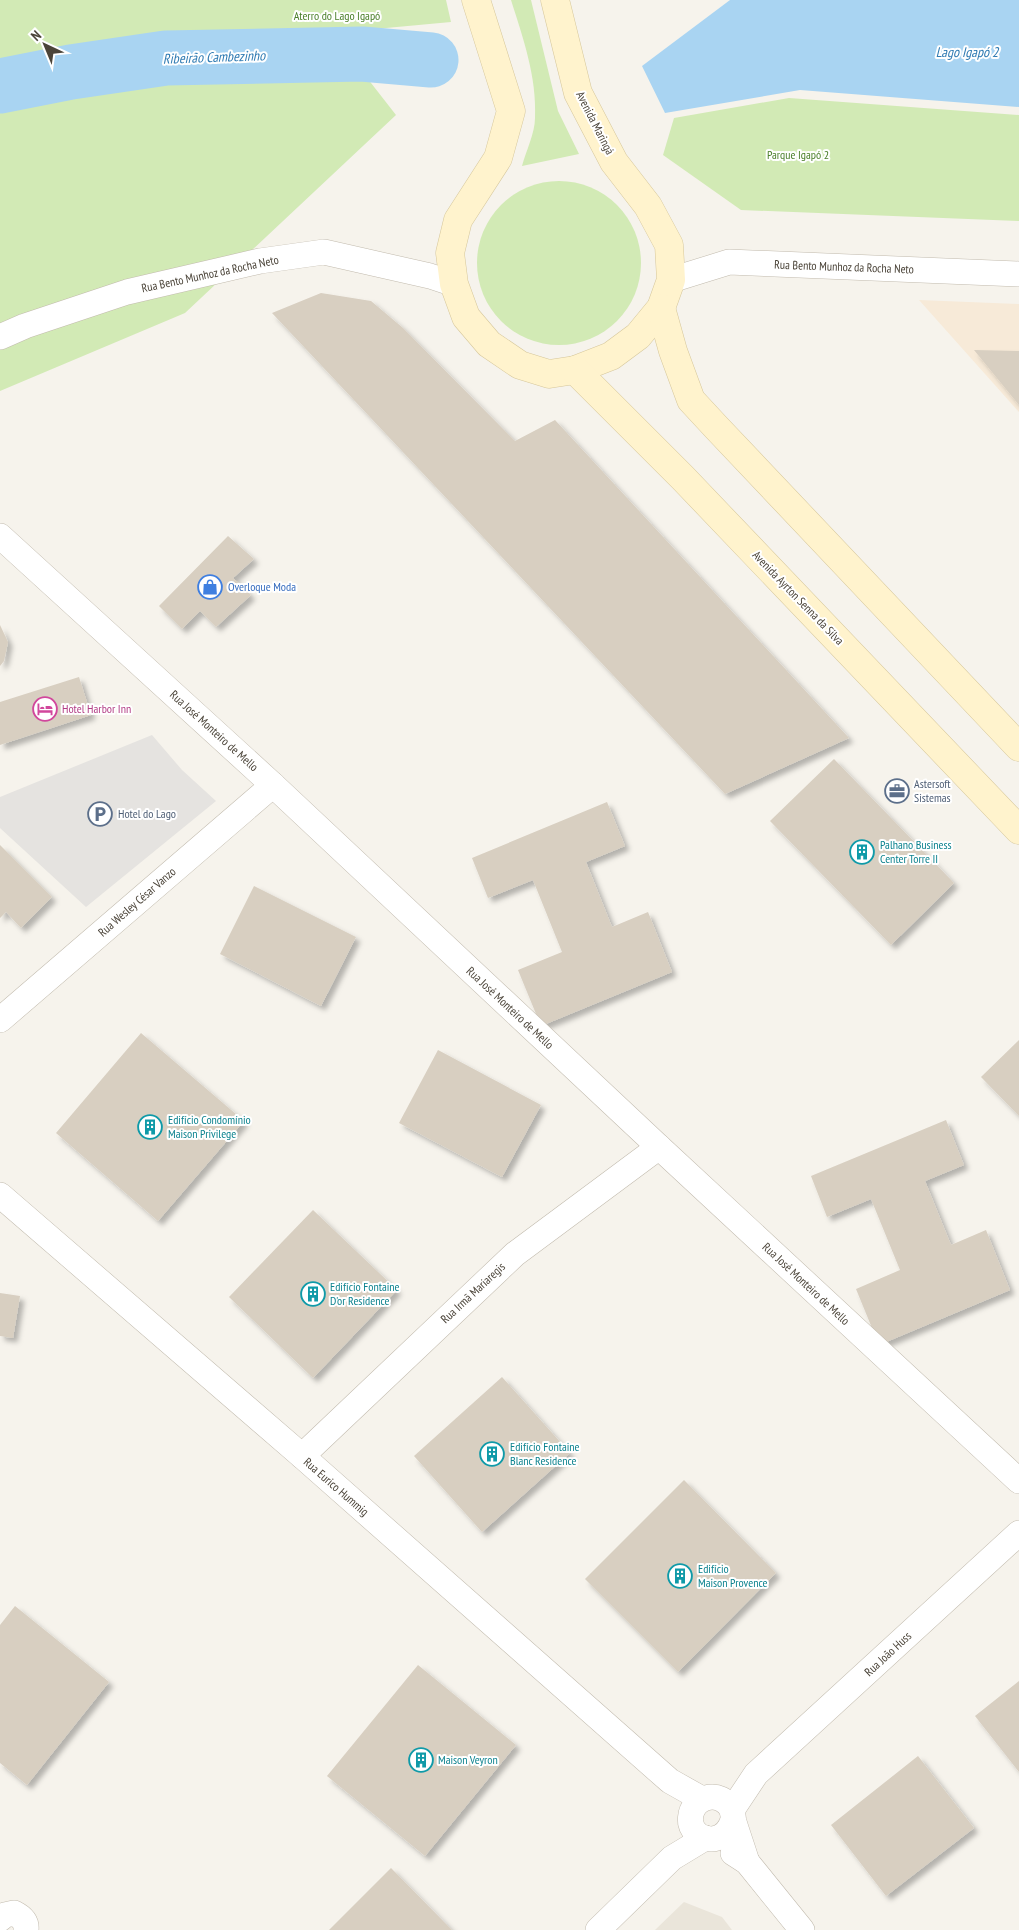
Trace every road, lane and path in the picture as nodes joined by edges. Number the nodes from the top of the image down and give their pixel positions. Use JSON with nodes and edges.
{"nodes":[{"id":1,"x":476,"y":0,"type":"edge"},
{"id":2,"x":555,"y":0,"type":"edge"},
{"id":3,"x":1019,"y":274,"type":"edge"},
{"id":4,"x":671,"y":280,"type":"junction"},
{"id":5,"x":454,"y":284,"type":"junction"},
{"id":6,"x":661,"y":308,"type":"junction"},
{"id":7,"x":0,"y":338,"type":"edge"},
{"id":8,"x":575,"y":370,"type":"junction"},
{"id":9,"x":0,"y":536,"type":"edge"},
{"id":10,"x":1019,"y":747,"type":"edge"},
{"id":11,"x":273,"y":784,"type":"junction"},
{"id":12,"x":1019,"y":830,"type":"edge"},
{"id":13,"x":0,"y":1020,"type":"edge"},
{"id":14,"x":659,"y":1147,"type":"junction"},
{"id":15,"x":0,"y":1196,"type":"edge"},
{"id":16,"x":302,"y":1456,"type":"junction"},
{"id":17,"x":1019,"y":1481,"type":"edge"},
{"id":18,"x":1019,"y":1533,"type":"edge"},
{"id":19,"x":756,"y":1774,"type":"junction"},
{"id":20,"x":733,"y":1815,"type":"junction"},
{"id":21,"x":703,"y":1819,"type":"junction"},
{"id":22,"x":747,"y":1862,"type":"junction"},
{"id":23,"x":0,"y":1920,"type":"edge"},
{"id":24,"x":26,"y":1930,"type":"edge"},
{"id":25,"x":598,"y":1930,"type":"edge"},
{"id":26,"x":802,"y":1930,"type":"edge"}],
"edges":[{"from":1,"to":5,"type":"main road"},
{"from":2,"to":4,"type":"main road","name":"Avenida Maringá"},
{"from":3,"to":4,"type":"street","name":"Rua Bento Munhoz da Rocha Neto"},
{"from":4,"to":6,"type":"main road"},
{"from":5,"to":7,"type":"street","name":"Rua Bento Munhoz da Rocha Neto"},
{"from":5,"to":8,"type":"main road"},
{"from":6,"to":8,"type":"main road"},
{"from":6,"to":10,"type":"main road"},
{"from":8,"to":12,"type":"main road","name":"Avenida Ayrton Senna da Silva"},
{"from":9,"to":11,"type":"street","name":"Rua José Monteiro de Mello"},
{"from":11,"to":13,"type":"street","name":"Rua Wesley César Vanzo"},
{"from":11,"to":14,"type":"street","name":"Rua José Monteiro de Mello"},
{"from":14,"to":16,"type":"street","name":"Rua Irmã Mariaregis"},
{"from":14,"to":17,"type":"street","name":"Rua José Monteiro de Mello"},
{"from":15,"to":16,"type":"street","name":"Rua Eurico Hummig"},
{"from":16,"to":21,"type":"street","name":"Rua Eurico Hummig"},
{"from":18,"to":19,"type":"street","name":"Rua João Huss"},
{"from":19,"to":20,"type":"street","name":"Rua João Huss"},
{"from":19,"to":21,"type":"street","name":"Rua João Huss"},
{"from":20,"to":21,"type":"street"},
{"from":20,"to":21,"type":"street","name":"Rua João Huss"},
{"from":20,"to":22,"type":"street","name":"Rua Eurico Hummig"},
{"from":21,"to":22,"type":"street","name":"Rua Eurico Hummig"},
{"from":21,"to":25,"type":"street"},
{"from":22,"to":26,"type":"street","name":"Rua Eurico Hummig"},
{"from":23,"to":24,"type":"street"}]}
